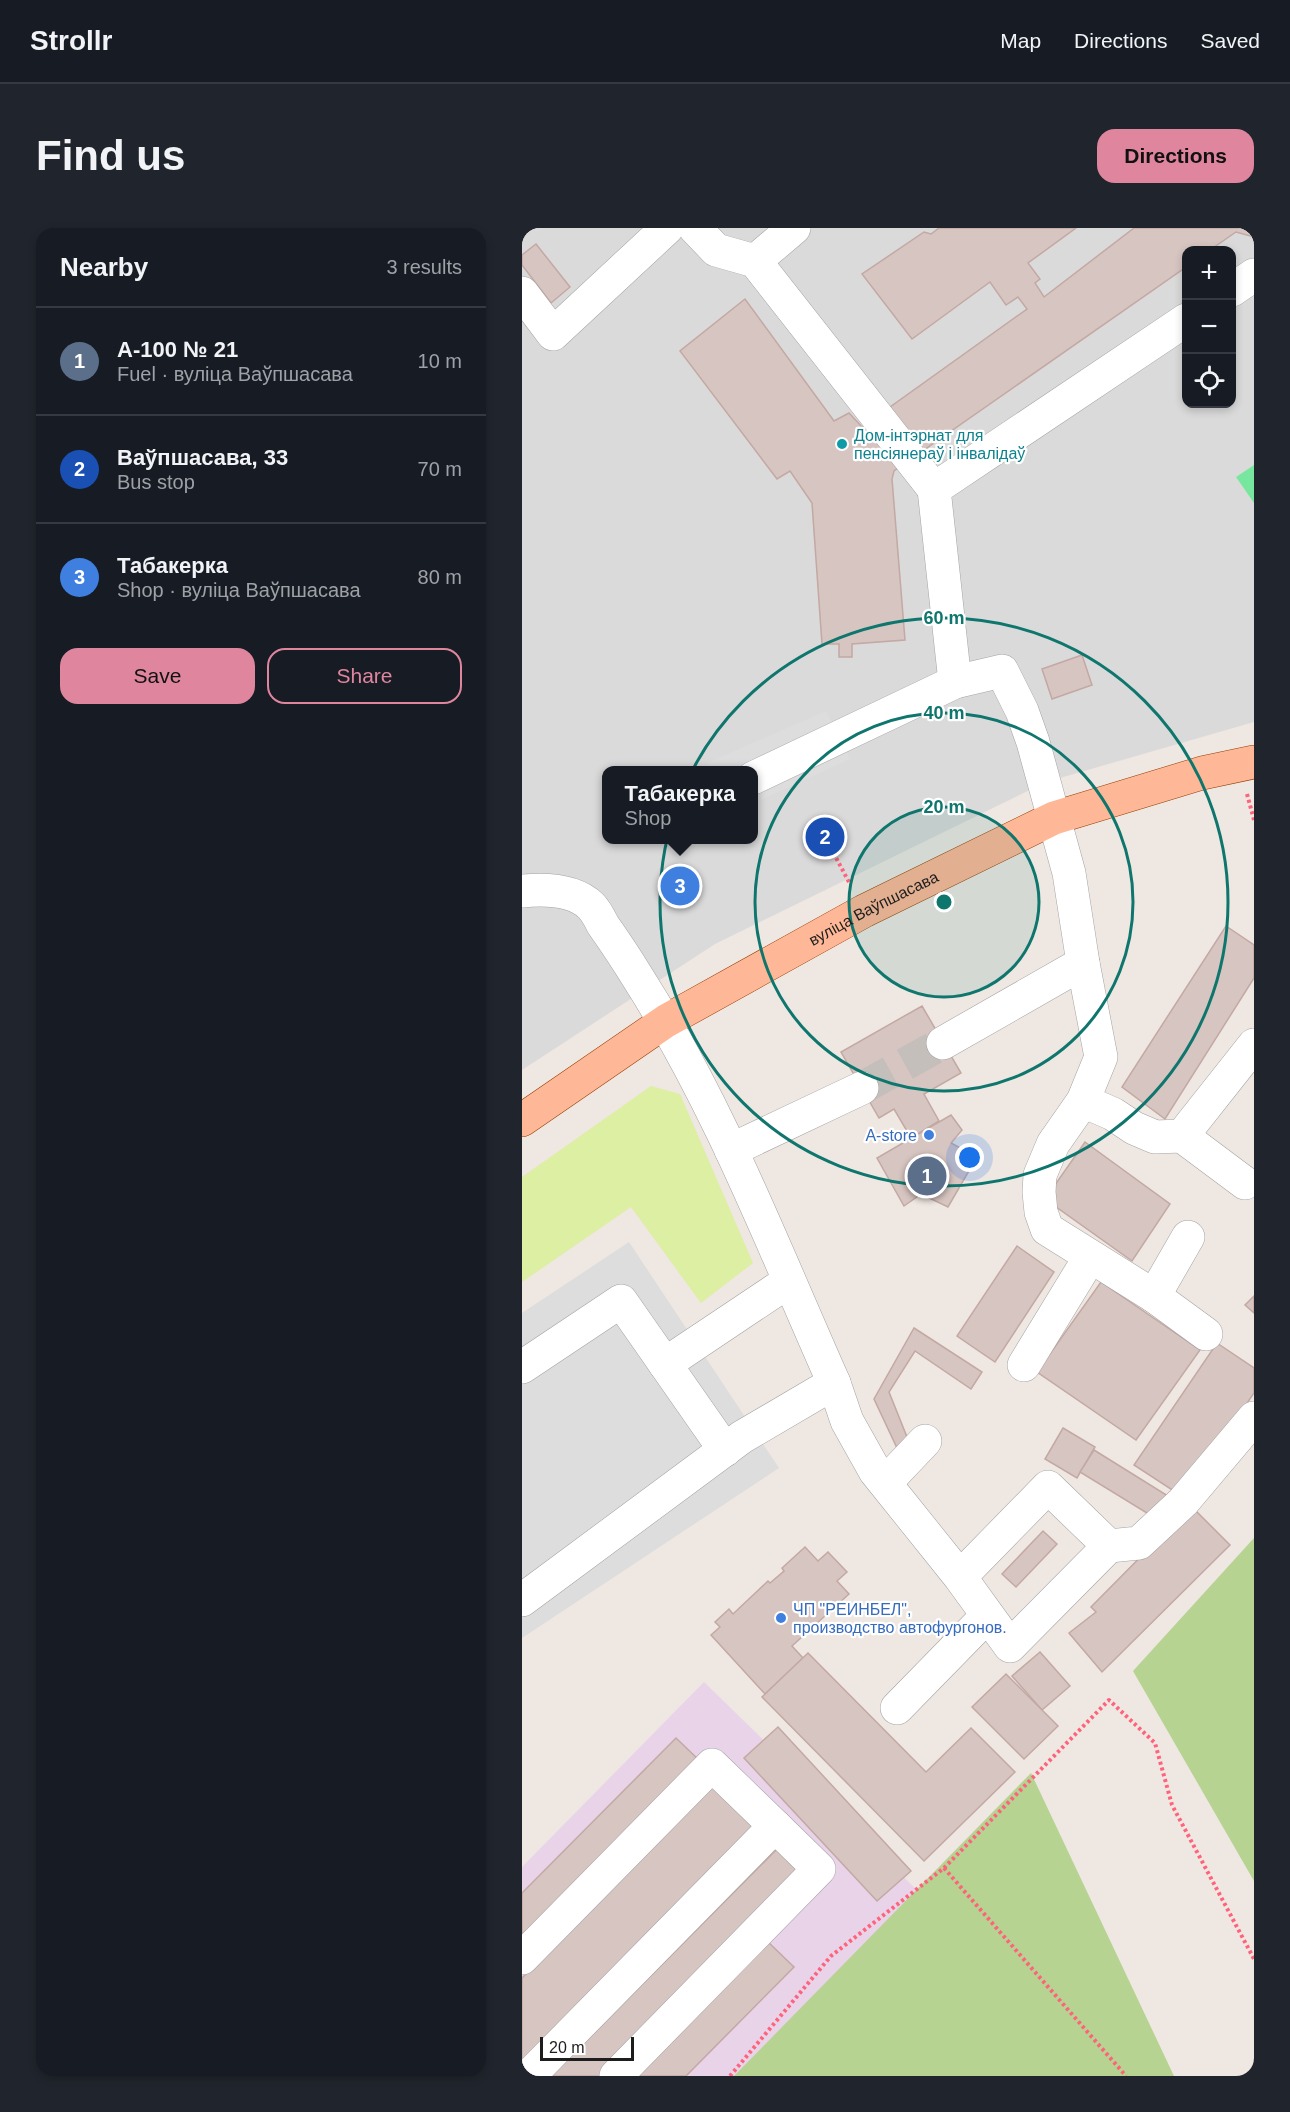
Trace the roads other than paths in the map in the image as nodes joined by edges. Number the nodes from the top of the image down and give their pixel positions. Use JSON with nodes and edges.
{"nodes":[{"id":1,"x":668,"y":228,"type":"edge"},
{"id":2,"x":695,"y":228,"type":"edge"},
{"id":3,"x":794,"y":228,"type":"edge"},
{"id":4,"x":755,"y":261,"type":"junction"},
{"id":5,"x":1254,"y":275,"type":"edge"},
{"id":6,"x":1236,"y":287,"type":"edge"},
{"id":7,"x":522,"y":293,"type":"edge"},
{"id":8,"x":1182,"y":323,"type":"edge"},
{"id":9,"x":934,"y":489,"type":"junction"},
{"id":10,"x":955,"y":682,"type":"junction"},
{"id":11,"x":1254,"y":762,"type":"edge"},
{"id":12,"x":758,"y":776,"type":"edge"},
{"id":13,"x":1053,"y":818,"type":"junction"},
{"id":14,"x":522,"y":891,"type":"edge"},
{"id":15,"x":1083,"y":963,"type":"junction"},
{"id":16,"x":666,"y":1021,"type":"junction"},
{"id":17,"x":943,"y":1043,"type":"tunnel mouth"},
{"id":18,"x":1254,"y":1045,"type":"edge"},
{"id":19,"x":862,"y":1088,"type":"tunnel mouth"},
{"id":20,"x":1083,"y":1101,"type":"junction"},
{"id":21,"x":522,"y":1120,"type":"edge"},
{"id":22,"x":1182,"y":1136,"type":"junction"},
{"id":23,"x":731,"y":1150,"type":"junction"},
{"id":24,"x":1245,"y":1183,"type":"dead end"},
{"id":25,"x":1188,"y":1237,"type":"dead end"},
{"id":26,"x":1090,"y":1257,"type":"junction"},
{"id":27,"x":789,"y":1281,"type":"junction"},
{"id":28,"x":1154,"y":1296,"type":"junction"},
{"id":29,"x":1206,"y":1334,"type":"dead end"},
{"id":30,"x":665,"y":1364,"type":"junction"},
{"id":31,"x":1024,"y":1365,"type":"dead end"},
{"id":32,"x":522,"y":1367,"type":"edge"},
{"id":33,"x":834,"y":1383,"type":"junction"},
{"id":34,"x":1254,"y":1418,"type":"edge"},
{"id":35,"x":925,"y":1441,"type":"dead end"},
{"id":36,"x":725,"y":1450,"type":"junction"},
{"id":37,"x":885,"y":1483,"type":"junction"},
{"id":38,"x":1109,"y":1546,"type":"junction"},
{"id":39,"x":960,"y":1577,"type":"junction"},
{"id":40,"x":522,"y":1600,"type":"edge"},
{"id":41,"x":987,"y":1616,"type":"junction"},
{"id":42,"x":897,"y":1708,"type":"dead end"},
{"id":43,"x":775,"y":1826,"type":"junction"},
{"id":44,"x":522,"y":1958,"type":"edge"},
{"id":45,"x":529,"y":2076,"type":"edge"},
{"id":46,"x":616,"y":2076,"type":"edge"}],
"edges":[{"from":1,"to":7,"type":"lane"},
{"from":2,"to":4,"type":"lane"},
{"from":3,"to":4,"type":"lane"},
{"from":4,"to":9,"type":"lane"},
{"from":5,"to":6,"type":"lane"},
{"from":8,"to":9,"type":"lane"},
{"from":9,"to":10,"type":"lane"},
{"from":10,"to":12,"type":"lane"},
{"from":10,"to":13,"type":"lane"},
{"from":11,"to":13,"type":"main road","name":"вуліца Ваўпшасава"},
{"from":13,"to":15,"type":"lane"},
{"from":13,"to":16,"type":"main road","name":"вуліца Ваўпшасава"},
{"from":14,"to":16,"type":"lane"},
{"from":15,"to":17,"type":"lane"},
{"from":15,"to":20,"type":"lane"},
{"from":16,"to":21,"type":"main road","name":"вуліца Ваўпшасава"},
{"from":16,"to":23,"type":"lane"},
{"from":18,"to":22,"type":"lane"},
{"from":19,"to":23,"type":"lane"},
{"from":20,"to":22,"type":"lane"},
{"from":20,"to":26,"type":"lane"},
{"from":22,"to":24,"type":"lane"},
{"from":23,"to":27,"type":"lane"},
{"from":25,"to":28,"type":"lane"},
{"from":26,"to":28,"type":"lane"},
{"from":26,"to":31,"type":"lane"},
{"from":27,"to":30,"type":"lane"},
{"from":27,"to":33,"type":"lane"},
{"from":28,"to":29,"type":"lane"},
{"from":30,"to":32,"type":"lane"},
{"from":30,"to":36,"type":"lane"},
{"from":33,"to":36,"type":"lane"},
{"from":33,"to":37,"type":"lane"},
{"from":34,"to":38,"type":"lane"},
{"from":35,"to":37,"type":"lane"},
{"from":36,"to":40,"type":"lane"},
{"from":37,"to":39,"type":"lane"},
{"from":38,"to":39,"type":"lane"},
{"from":38,"to":41,"type":"lane"},
{"from":39,"to":41,"type":"lane"},
{"from":41,"to":42,"type":"lane"},
{"from":43,"to":44,"type":"lane"},
{"from":43,"to":45,"type":"lane"},
{"from":43,"to":46,"type":"lane"}]}
